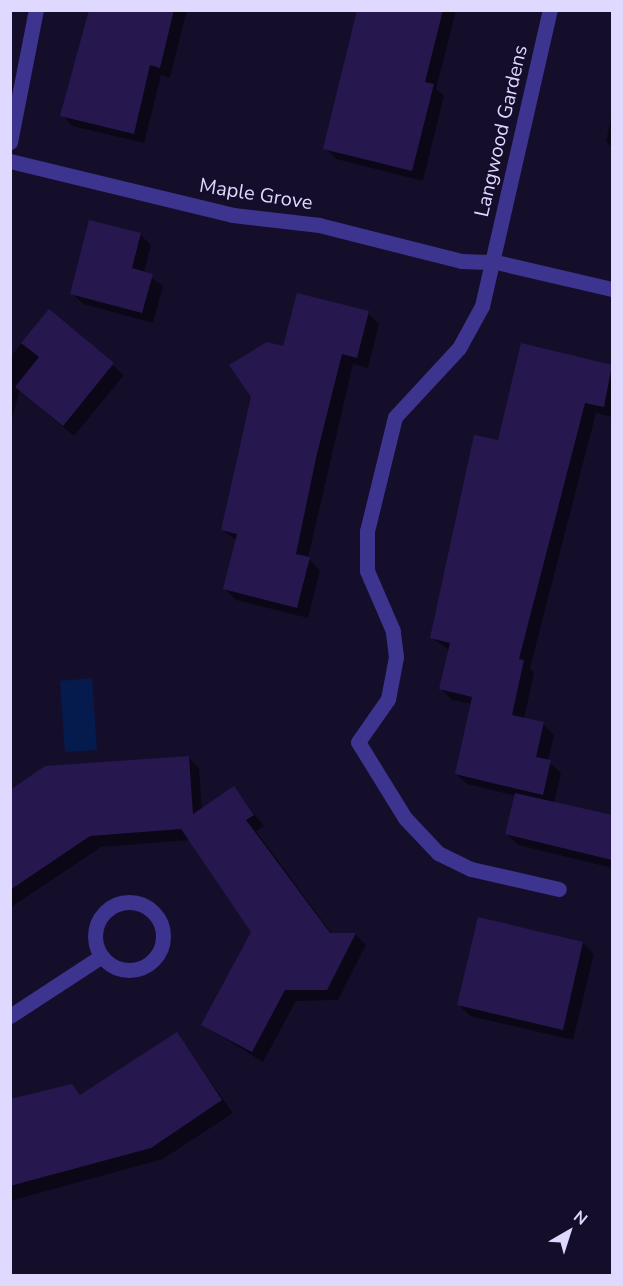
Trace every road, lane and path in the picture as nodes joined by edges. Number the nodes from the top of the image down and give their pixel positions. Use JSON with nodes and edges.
{"nodes":[{"id":1,"x":36,"y":10,"type":"edge"},
{"id":2,"x":550,"y":10,"type":"edge"},
{"id":3,"x":10,"y":142,"type":"edge"},
{"id":4,"x":10,"y":161,"type":"edge"},
{"id":5,"x":496,"y":262,"type":"junction"},
{"id":6,"x":612,"y":289,"type":"edge"},
{"id":7,"x":559,"y":889,"type":"dead end"},
{"id":8,"x":100,"y":957,"type":"junction"},
{"id":9,"x":10,"y":1016,"type":"edge"}],
"edges":[{"from":1,"to":3,"type":"street"},
{"from":2,"to":5,"type":"street","name":"Langwood Gardens"},
{"from":4,"to":5,"type":"street","name":"Maple Grove"},
{"from":5,"to":6,"type":"street","name":"Maple Grove"},
{"from":5,"to":7,"type":"street","name":"Langwood Gardens"},
{"from":8,"to":8,"type":"street"},
{"from":8,"to":9,"type":"street"}]}
